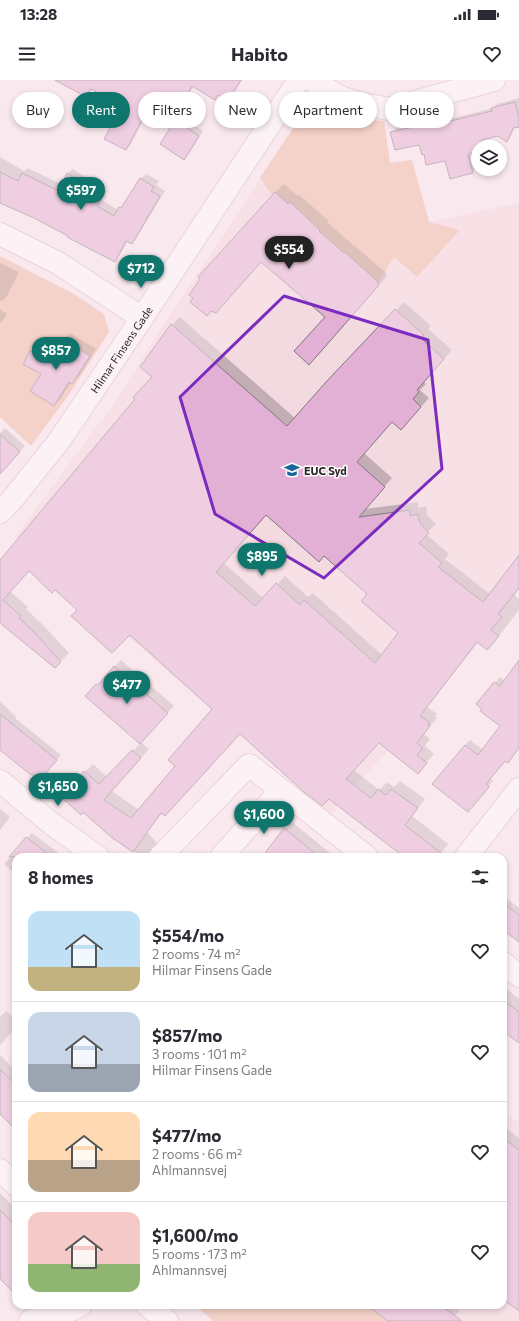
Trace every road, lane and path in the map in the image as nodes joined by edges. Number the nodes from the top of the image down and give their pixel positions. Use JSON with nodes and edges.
{"nodes":[{"id":1,"x":298,"y":80,"type":"edge"},
{"id":2,"x":312,"y":80,"type":"edge"},
{"id":3,"x":494,"y":80,"type":"edge"},
{"id":4,"x":0,"y":234,"type":"edge"},
{"id":5,"x":142,"y":318,"type":"junction"},
{"id":6,"x":0,"y":512,"type":"edge"},
{"id":7,"x":0,"y":781,"type":"edge"},
{"id":8,"x":281,"y":790,"type":"junction"},
{"id":9,"x":519,"y":790,"type":"edge"},
{"id":10,"x":92,"y":853,"type":"edge"},
{"id":11,"x":164,"y":853,"type":"edge"},
{"id":12,"x":225,"y":853,"type":"edge"},
{"id":13,"x":362,"y":853,"type":"edge"},
{"id":14,"x":469,"y":853,"type":"edge"},
{"id":15,"x":507,"y":966,"type":"edge"},
{"id":16,"x":519,"y":976,"type":"edge"},
{"id":17,"x":0,"y":1170,"type":"edge"},
{"id":18,"x":12,"y":1181,"type":"edge"},
{"id":19,"x":72,"y":1309,"type":"edge"},
{"id":20,"x":152,"y":1309,"type":"edge"},
{"id":21,"x":30,"y":1321,"type":"edge"},
{"id":22,"x":167,"y":1321,"type":"edge"}],
"edges":[{"from":1,"to":5,"type":"street","name":"Hilmar Finsens Gade"},
{"from":2,"to":3,"type":"street"},
{"from":4,"to":5,"type":"street"},
{"from":5,"to":6,"type":"street","name":"Hilmar Finsens Gade"},
{"from":7,"to":10,"type":"street"},
{"from":8,"to":11,"type":"street"},
{"from":8,"to":12,"type":"street"},
{"from":8,"to":13,"type":"street"},
{"from":9,"to":14,"type":"street"},
{"from":15,"to":16,"type":"street"},
{"from":17,"to":18,"type":"street"},
{"from":19,"to":21,"type":"street"},
{"from":20,"to":22,"type":"street"}]}
